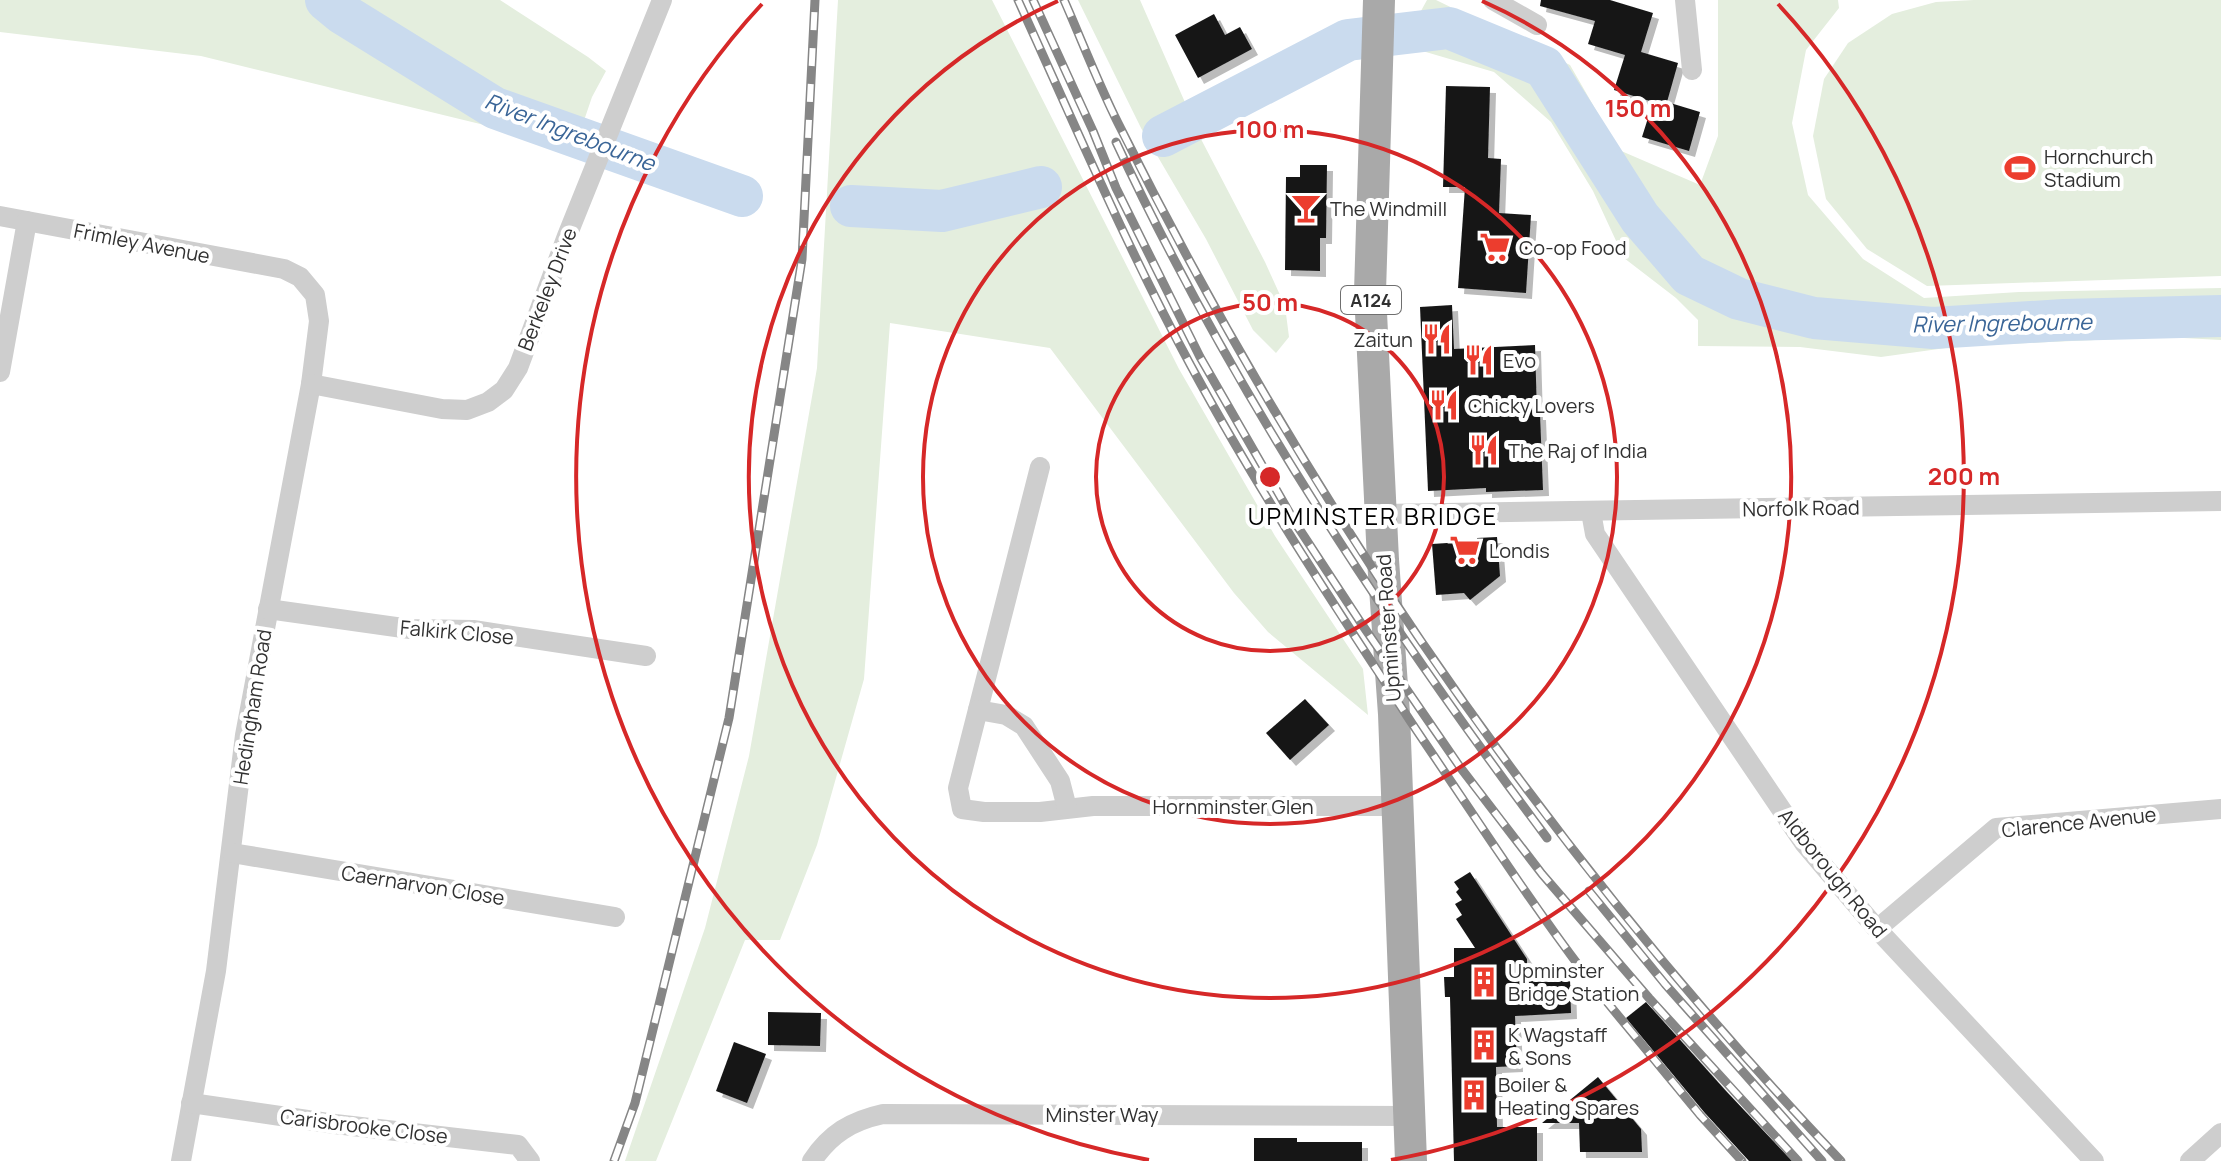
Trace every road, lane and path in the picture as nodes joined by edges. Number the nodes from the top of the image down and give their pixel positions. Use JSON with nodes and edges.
{"nodes":[{"id":1,"x":662,"y":0,"type":"edge"},
{"id":2,"x":1493,"y":0,"type":"edge"},
{"id":3,"x":1685,"y":0,"type":"edge"},
{"id":4,"x":1379,"y":9,"type":"edge"},
{"id":5,"x":1537,"y":25,"type":"dead end"},
{"id":6,"x":1692,"y":70,"type":"dead end"},
{"id":7,"x":0,"y":216,"type":"edge"},
{"id":8,"x":27,"y":221,"type":"junction"},
{"id":9,"x":284,"y":269,"type":"joint"},
{"id":10,"x":0,"y":372,"type":"edge"},
{"id":11,"x":311,"y":384,"type":"junction"},
{"id":12,"x":1040,"y":467,"type":"dead end"},
{"id":13,"x":2221,"y":501,"type":"edge"},
{"id":14,"x":1591,"y":512,"type":"junction"},
{"id":15,"x":1380,"y":514,"type":"junction"},
{"id":16,"x":268,"y":609,"type":"junction"},
{"id":17,"x":646,"y":656,"type":"dead end"},
{"id":18,"x":978,"y":710,"type":"junction"},
{"id":19,"x":1398,"y":806,"type":"junction"},
{"id":20,"x":1067,"y":808,"type":"junction"},
{"id":21,"x":2221,"y":809,"type":"edge"},
{"id":22,"x":232,"y":853,"type":"junction"},
{"id":23,"x":615,"y":917,"type":"dead end"},
{"id":24,"x":1877,"y":929,"type":"junction"},
{"id":25,"x":191,"y":1103,"type":"junction"},
{"id":26,"x":1410,"y":1116,"type":"junction"},
{"id":27,"x":2221,"y":1133,"type":"edge"},
{"id":28,"x":181,"y":1161,"type":"edge"},
{"id":29,"x":530,"y":1161,"type":"edge"},
{"id":30,"x":812,"y":1161,"type":"edge"},
{"id":31,"x":1411,"y":1161,"type":"edge"},
{"id":32,"x":2094,"y":1161,"type":"edge"},
{"id":33,"x":2190,"y":1161,"type":"edge"}],
"edges":[{"from":1,"to":11,"type":"street","name":"Berkeley Drive"},
{"from":2,"to":5,"type":"street"},
{"from":3,"to":6,"type":"street"},
{"from":4,"to":15,"type":"main road","name":"Upminster Road","number":"A124"},
{"from":7,"to":8,"type":"street","name":"Frimley Avenue"},
{"from":8,"to":9,"type":"street","name":"Frimley Avenue"},
{"from":8,"to":10,"type":"street"},
{"from":9,"to":11,"type":"street","name":"Hedingham Road"},
{"from":11,"to":16,"type":"street","name":"Hedingham Road"},
{"from":12,"to":18,"type":"street","name":"Hornminster Glen"},
{"from":13,"to":14,"type":"street","name":"Norfolk Road"},
{"from":14,"to":15,"type":"street","name":"Norfolk Road"},
{"from":14,"to":24,"type":"street","name":"Aldborough Road"},
{"from":15,"to":19,"type":"main road","name":"Upminster Road","number":"A124"},
{"from":16,"to":17,"type":"street","name":"Falkirk Close"},
{"from":16,"to":22,"type":"street","name":"Hedingham Road"},
{"from":18,"to":20,"type":"street"},
{"from":18,"to":20,"type":"street","name":"Hornminster Glen"},
{"from":19,"to":20,"type":"street","name":"Hornminster Glen"},
{"from":19,"to":26,"type":"main road","name":"Upminster Road","number":"A124"},
{"from":21,"to":24,"type":"street","name":"Clarence Avenue"},
{"from":22,"to":23,"type":"street","name":"Caernarvon Close"},
{"from":22,"to":25,"type":"street","name":"Hedingham Road"},
{"from":24,"to":32,"type":"street","name":"Aldborough Road"},
{"from":25,"to":28,"type":"street","name":"Hedingham Road"},
{"from":25,"to":29,"type":"street","name":"Carisbrooke Close"},
{"from":26,"to":30,"type":"street","name":"Minster Way"},
{"from":26,"to":31,"type":"main road","name":"Upminster Road","number":"A124"},
{"from":27,"to":33,"type":"street"}]}
